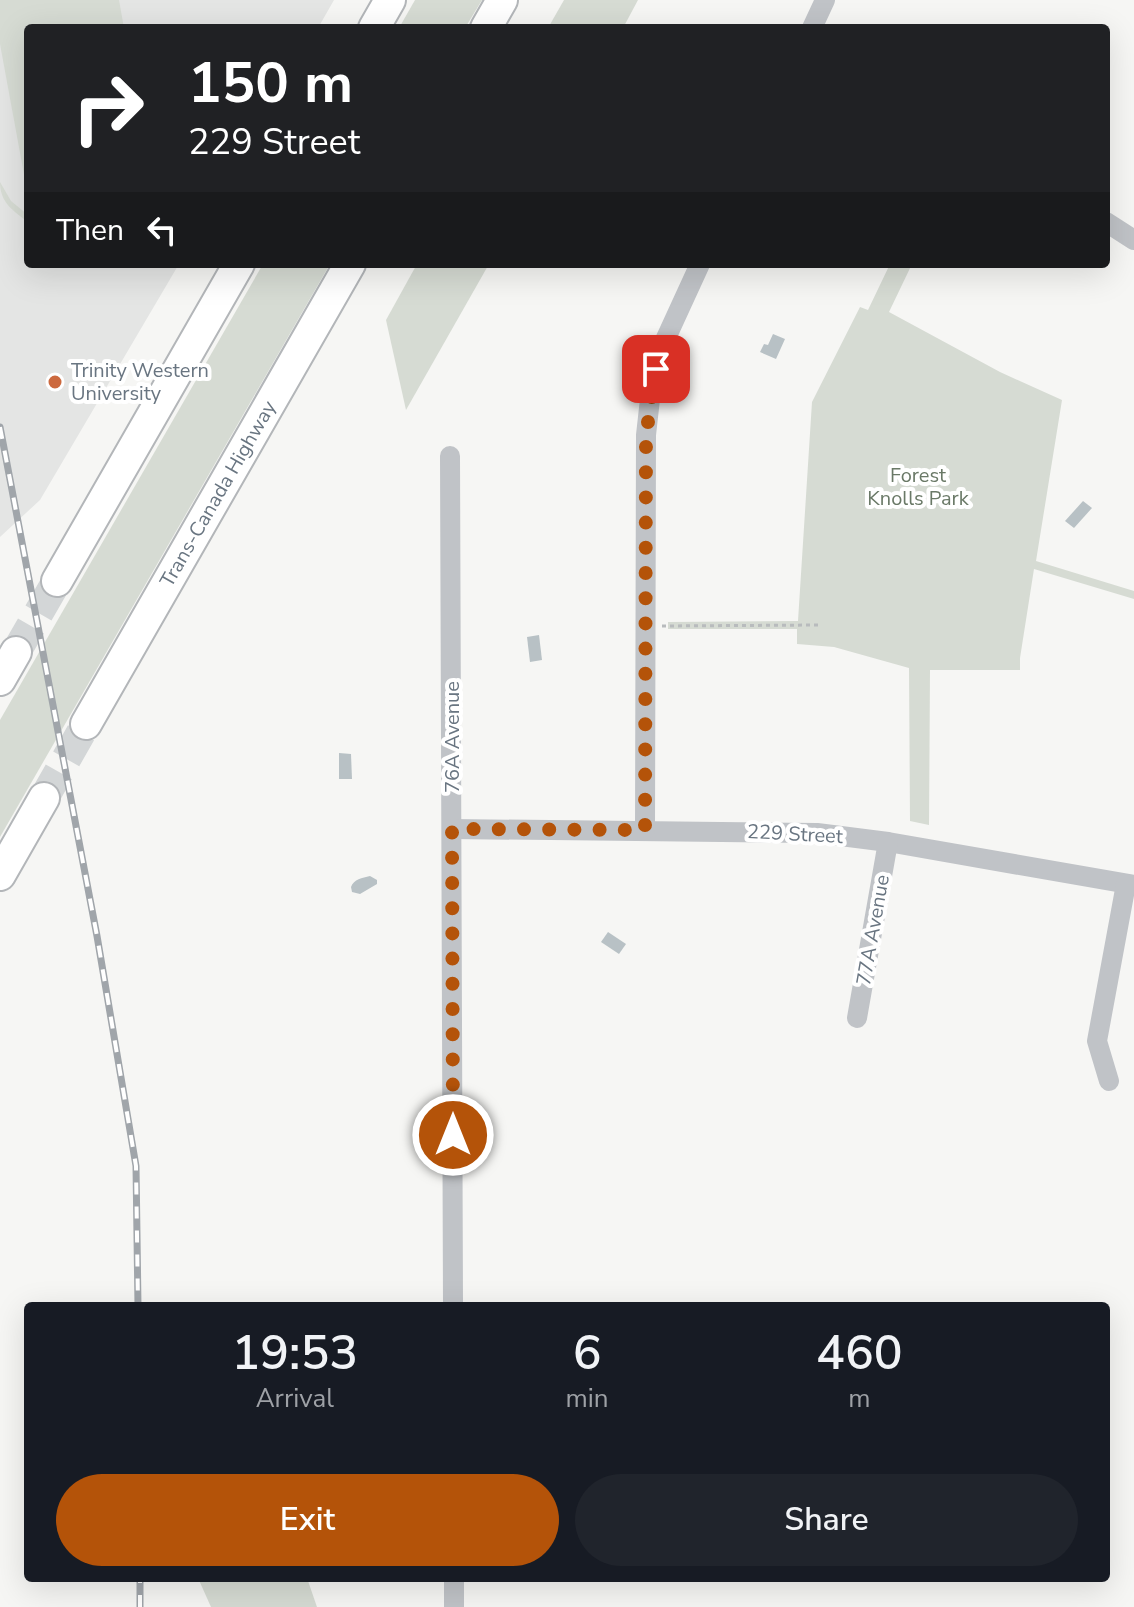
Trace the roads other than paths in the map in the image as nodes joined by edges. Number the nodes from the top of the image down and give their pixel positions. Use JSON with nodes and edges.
{"nodes":[{"id":1,"x":390,"y":0,"type":"edge"},
{"id":2,"x":502,"y":0,"type":"edge"},
{"id":3,"x":825,"y":0,"type":"edge"},
{"id":4,"x":376,"y":24,"type":"edge"},
{"id":5,"x":488,"y":24,"type":"edge"},
{"id":6,"x":814,"y":24,"type":"edge"},
{"id":7,"x":1110,"y":224,"type":"edge"},
{"id":8,"x":1132,"y":234,"type":"edge"},
{"id":9,"x":237,"y":268,"type":"edge"},
{"id":10,"x":348,"y":268,"type":"edge"},
{"id":11,"x":698,"y":268,"type":"edge"},
{"id":12,"x":450,"y":456,"type":"dead end"},
{"id":13,"x":57,"y":581,"type":"tunnel mouth"},
{"id":14,"x":16,"y":652,"type":"tunnel mouth"},
{"id":15,"x":0,"y":680,"type":"edge"},
{"id":16,"x":86,"y":724,"type":"tunnel mouth"},
{"id":17,"x":44,"y":798,"type":"tunnel mouth"},
{"id":18,"x":452,"y":829,"type":"junction"},
{"id":19,"x":645,"y":830,"type":"junction"},
{"id":20,"x":888,"y":842,"type":"junction"},
{"id":21,"x":0,"y":875,"type":"edge"},
{"id":22,"x":1130,"y":885,"type":"edge"},
{"id":23,"x":857,"y":1018,"type":"dead end"},
{"id":24,"x":1109,"y":1081,"type":"dead end"},
{"id":25,"x":453,"y":1302,"type":"edge"},
{"id":26,"x":454,"y":1582,"type":"edge"},
{"id":27,"x":454,"y":1607,"type":"edge"}],
"edges":[{"from":1,"to":4,"type":"highway"},
{"from":2,"to":5,"type":"highway"},
{"from":3,"to":6,"type":"street"},
{"from":7,"to":8,"type":"street"},
{"from":9,"to":13,"type":"highway"},
{"from":10,"to":16,"type":"highway","name":"Trans-Canada Highway"},
{"from":11,"to":19,"type":"street"},
{"from":12,"to":18,"type":"street","name":"76A Avenue"},
{"from":14,"to":15,"type":"highway"},
{"from":17,"to":21,"type":"highway"},
{"from":18,"to":19,"type":"street","name":"229 Street"},
{"from":18,"to":25,"type":"street","name":"76A Avenue"},
{"from":19,"to":20,"type":"street","name":"229 Street"},
{"from":20,"to":22,"type":"street","name":"229 Street"},
{"from":20,"to":23,"type":"street","name":"77A Avenue"},
{"from":22,"to":24,"type":"street"},
{"from":26,"to":27,"type":"street"}]}
